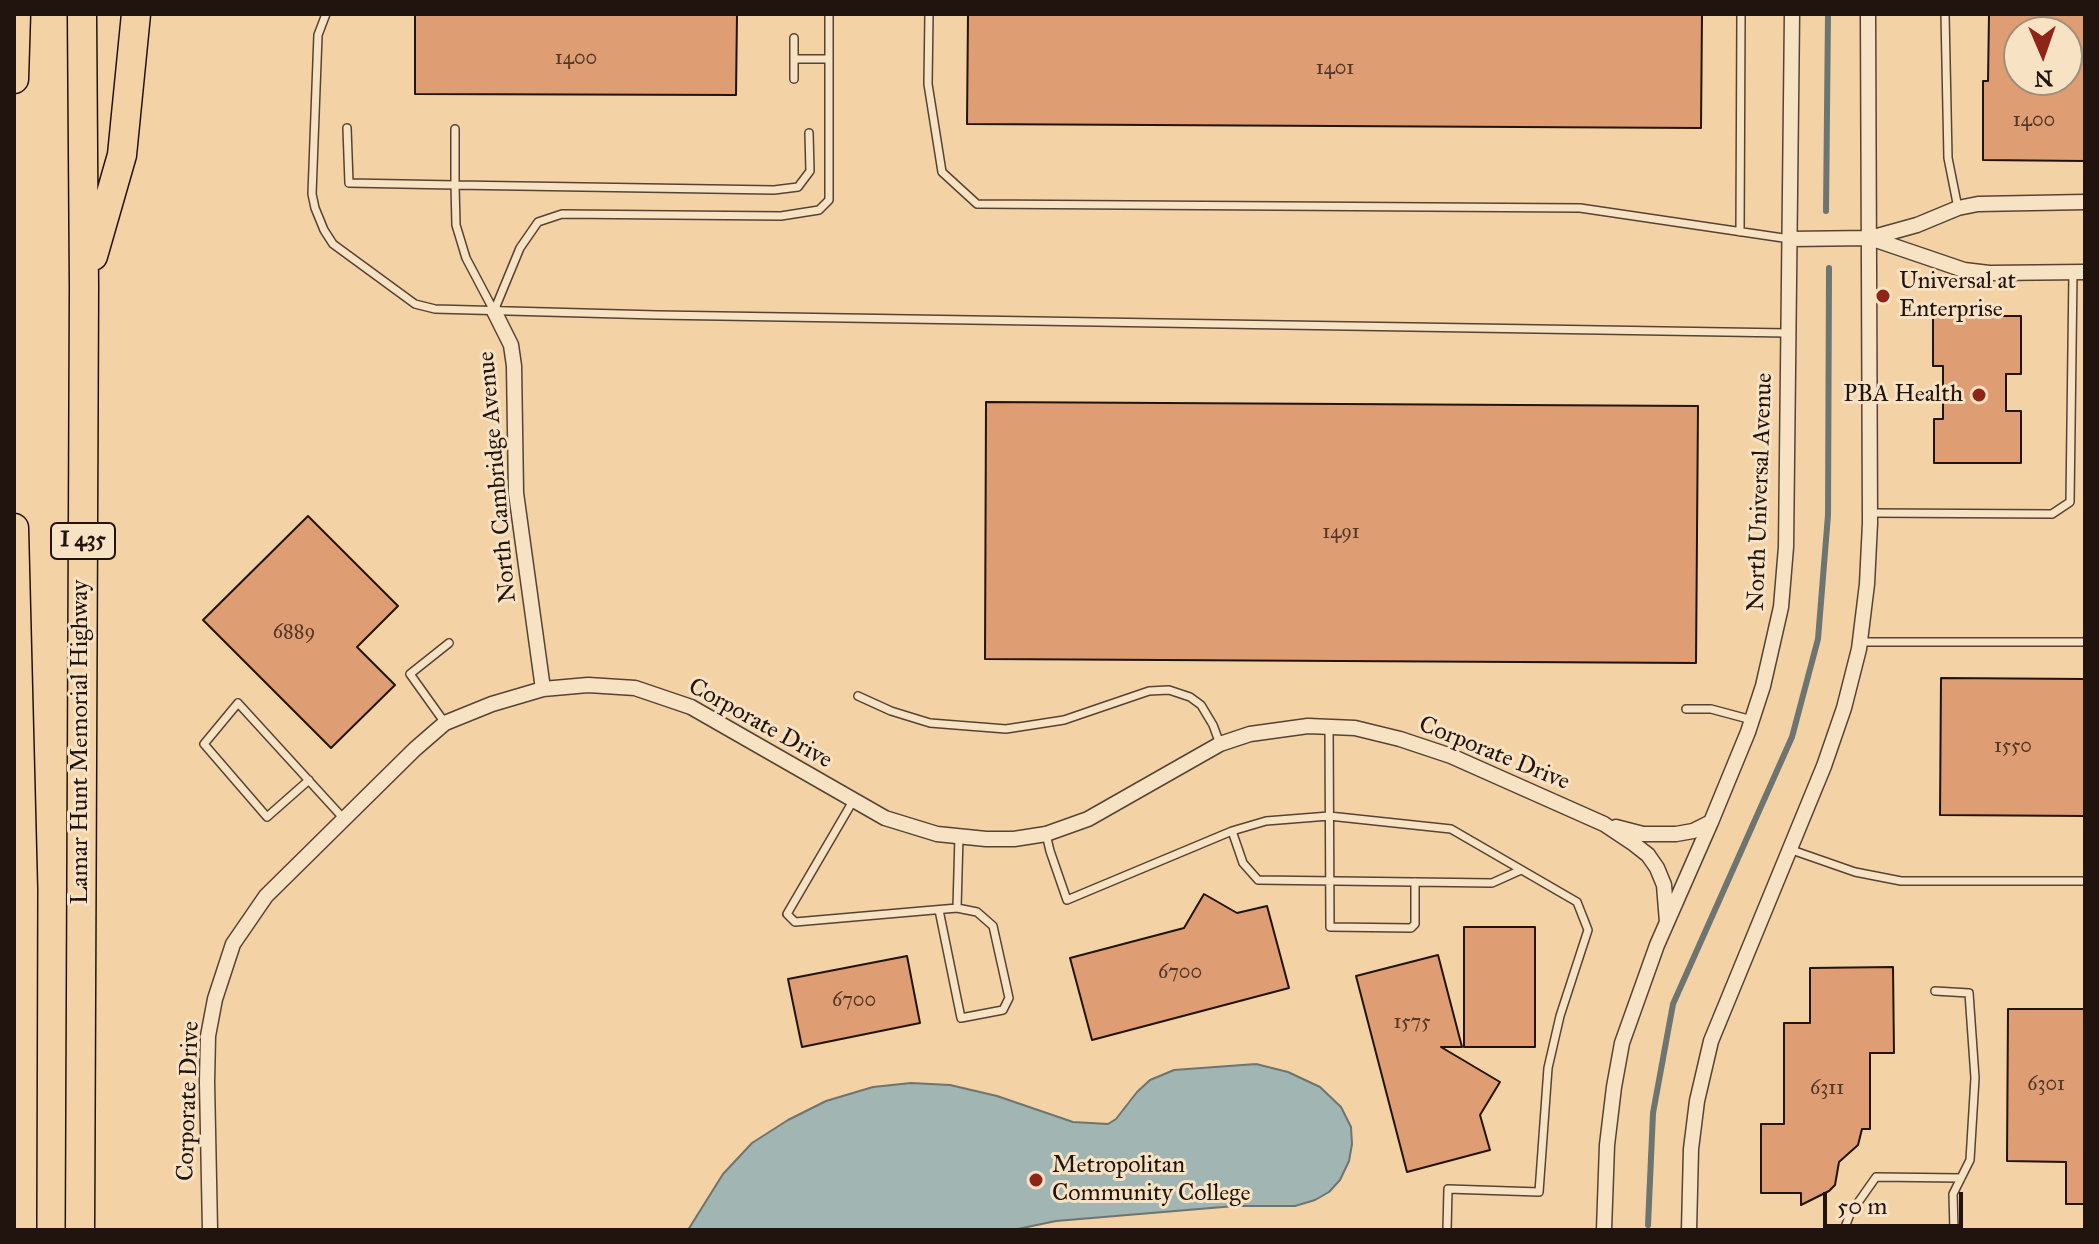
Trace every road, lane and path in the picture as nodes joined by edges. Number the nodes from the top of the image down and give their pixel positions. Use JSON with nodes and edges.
{"nodes":[{"id":1,"x":16,"y":14,"type":"edge"},
{"id":2,"x":82,"y":14,"type":"edge"},
{"id":3,"x":136,"y":14,"type":"edge"},
{"id":4,"x":326,"y":14,"type":"edge"},
{"id":5,"x":829,"y":14,"type":"edge"},
{"id":6,"x":929,"y":14,"type":"edge"},
{"id":7,"x":1741,"y":14,"type":"edge"},
{"id":8,"x":1792,"y":14,"type":"edge"},
{"id":9,"x":1868,"y":14,"type":"edge"},
{"id":10,"x":1945,"y":14,"type":"edge"},
{"id":11,"x":794,"y":38,"type":"dead end"},
{"id":12,"x":794,"y":59,"type":"junction"},
{"id":13,"x":829,"y":59,"type":"junction"},
{"id":14,"x":14,"y":79,"type":"edge"},
{"id":15,"x":794,"y":79,"type":"dead end"},
{"id":16,"x":347,"y":128,"type":"dead end"},
{"id":17,"x":455,"y":129,"type":"dead end"},
{"id":18,"x":809,"y":133,"type":"dead end"},
{"id":19,"x":455,"y":185,"type":"junction"},
{"id":20,"x":2085,"y":202,"type":"edge"},
{"id":21,"x":1958,"y":208,"type":"junction"},
{"id":22,"x":1740,"y":232,"type":"junction"},
{"id":23,"x":1870,"y":238,"type":"junction"},
{"id":24,"x":1790,"y":239,"type":"junction"},
{"id":25,"x":2079,"y":272,"type":"edge"},
{"id":26,"x":84,"y":287,"type":"junction"},
{"id":27,"x":494,"y":311,"type":"junction"},
{"id":28,"x":1788,"y":333,"type":"junction"},
{"id":29,"x":1870,"y":513,"type":"junction"},
{"id":30,"x":14,"y":528,"type":"edge"},
{"id":31,"x":1859,"y":642,"type":"junction"},
{"id":32,"x":2085,"y":642,"type":"edge"},
{"id":33,"x":449,"y":643,"type":"dead end"},
{"id":34,"x":543,"y":689,"type":"junction"},
{"id":35,"x":858,"y":696,"type":"dead end"},
{"id":36,"x":1686,"y":709,"type":"dead end"},
{"id":37,"x":1752,"y":720,"type":"junction"},
{"id":38,"x":445,"y":723,"type":"junction"},
{"id":39,"x":1329,"y":725,"type":"junction"},
{"id":40,"x":1220,"y":744,"type":"junction"},
{"id":41,"x":309,"y":780,"type":"junction"},
{"id":42,"x":853,"y":801,"type":"junction"},
{"id":43,"x":1329,"y":816,"type":"junction"},
{"id":44,"x":344,"y":819,"type":"junction"},
{"id":45,"x":1711,"y":822,"type":"junction"},
{"id":46,"x":1604,"y":824,"type":"junction"},
{"id":47,"x":1232,"y":831,"type":"junction"},
{"id":48,"x":1046,"y":834,"type":"junction"},
{"id":49,"x":959,"y":836,"type":"junction"},
{"id":50,"x":1789,"y":849,"type":"junction"},
{"id":51,"x":1521,"y":870,"type":"junction"},
{"id":52,"x":1329,"y":881,"type":"junction"},
{"id":53,"x":2085,"y":881,"type":"edge"},
{"id":54,"x":1415,"y":882,"type":"junction"},
{"id":55,"x":957,"y":908,"type":"junction"},
{"id":56,"x":939,"y":910,"type":"junction"},
{"id":57,"x":1667,"y":922,"type":"junction"},
{"id":58,"x":1935,"y":991,"type":"dead end"},
{"id":59,"x":1961,"y":1178,"type":"junction"},
{"id":60,"x":22,"y":1230,"type":"edge"},
{"id":61,"x":80,"y":1230,"type":"edge"},
{"id":62,"x":210,"y":1230,"type":"edge"},
{"id":63,"x":1447,"y":1230,"type":"edge"},
{"id":64,"x":1604,"y":1230,"type":"edge"},
{"id":65,"x":1689,"y":1230,"type":"edge"},
{"id":66,"x":1844,"y":1230,"type":"edge"},
{"id":67,"x":1954,"y":1230,"type":"edge"}],
"edges":[{"from":1,"to":14,"type":"highway"},
{"from":2,"to":26,"type":"highway","name":"Lamar Hunt Memorial Highway","number":"I 435"},
{"from":3,"to":26,"type":"highway"},
{"from":4,"to":27,"type":"lane"},
{"from":5,"to":13,"type":"lane"},
{"from":6,"to":22,"type":"lane"},
{"from":7,"to":22,"type":"lane"},
{"from":8,"to":24,"type":"street","name":"North Universal Avenue"},
{"from":9,"to":23,"type":"street"},
{"from":10,"to":21,"type":"lane"},
{"from":11,"to":12,"type":"lane"},
{"from":12,"to":13,"type":"lane"},
{"from":12,"to":15,"type":"lane"},
{"from":13,"to":27,"type":"lane"},
{"from":16,"to":19,"type":"lane"},
{"from":17,"to":19,"type":"lane"},
{"from":18,"to":19,"type":"lane"},
{"from":19,"to":27,"type":"lane"},
{"from":20,"to":21,"type":"street"},
{"from":21,"to":23,"type":"street"},
{"from":22,"to":24,"type":"lane"},
{"from":23,"to":24,"type":"street"},
{"from":23,"to":25,"type":"street"},
{"from":23,"to":29,"type":"street"},
{"from":24,"to":28,"type":"street","name":"North Universal Avenue"},
{"from":25,"to":29,"type":"lane"},
{"from":26,"to":61,"type":"highway","name":"Lamar Hunt Memorial Highway","number":"I 435"},
{"from":27,"to":28,"type":"lane"},
{"from":27,"to":34,"type":"street","name":"North Cambridge Avenue"},
{"from":28,"to":37,"type":"street","name":"North Universal Avenue"},
{"from":29,"to":31,"type":"street"},
{"from":30,"to":60,"type":"highway"},
{"from":31,"to":32,"type":"lane"},
{"from":31,"to":50,"type":"street"},
{"from":33,"to":38,"type":"lane"},
{"from":34,"to":38,"type":"street","name":"Corporate Drive"},
{"from":34,"to":42,"type":"street","name":"Corporate Drive"},
{"from":35,"to":40,"type":"lane"},
{"from":36,"to":37,"type":"lane"},
{"from":37,"to":45,"type":"street","name":"North Universal Avenue"},
{"from":38,"to":44,"type":"street","name":"Corporate Drive"},
{"from":39,"to":40,"type":"street","name":"Corporate Drive"},
{"from":39,"to":43,"type":"lane"},
{"from":39,"to":46,"type":"street","name":"Corporate Drive"},
{"from":40,"to":48,"type":"street","name":"Corporate Drive"},
{"from":41,"to":41,"type":"lane"},
{"from":41,"to":44,"type":"lane"},
{"from":42,"to":49,"type":"street","name":"Corporate Drive"},
{"from":42,"to":56,"type":"lane"},
{"from":43,"to":47,"type":"lane"},
{"from":43,"to":51,"type":"lane"},
{"from":43,"to":52,"type":"lane"},
{"from":44,"to":62,"type":"street","name":"Corporate Drive"},
{"from":45,"to":46,"type":"street","name":"Corporate Drive"},
{"from":45,"to":57,"type":"street","name":"North Universal Avenue"},
{"from":46,"to":57,"type":"street","name":"Corporate Drive"},
{"from":47,"to":48,"type":"lane"},
{"from":47,"to":52,"type":"lane"},
{"from":48,"to":49,"type":"street","name":"Corporate Drive"},
{"from":49,"to":55,"type":"lane"},
{"from":50,"to":53,"type":"lane"},
{"from":50,"to":65,"type":"street"},
{"from":51,"to":54,"type":"lane"},
{"from":51,"to":63,"type":"lane"},
{"from":52,"to":54,"type":"lane"},
{"from":52,"to":54,"type":"lane"},
{"from":55,"to":56,"type":"lane"},
{"from":55,"to":56,"type":"lane"},
{"from":57,"to":64,"type":"street","name":"North Universal Avenue"},
{"from":58,"to":59,"type":"lane"},
{"from":59,"to":66,"type":"lane"},
{"from":59,"to":67,"type":"lane"}]}
